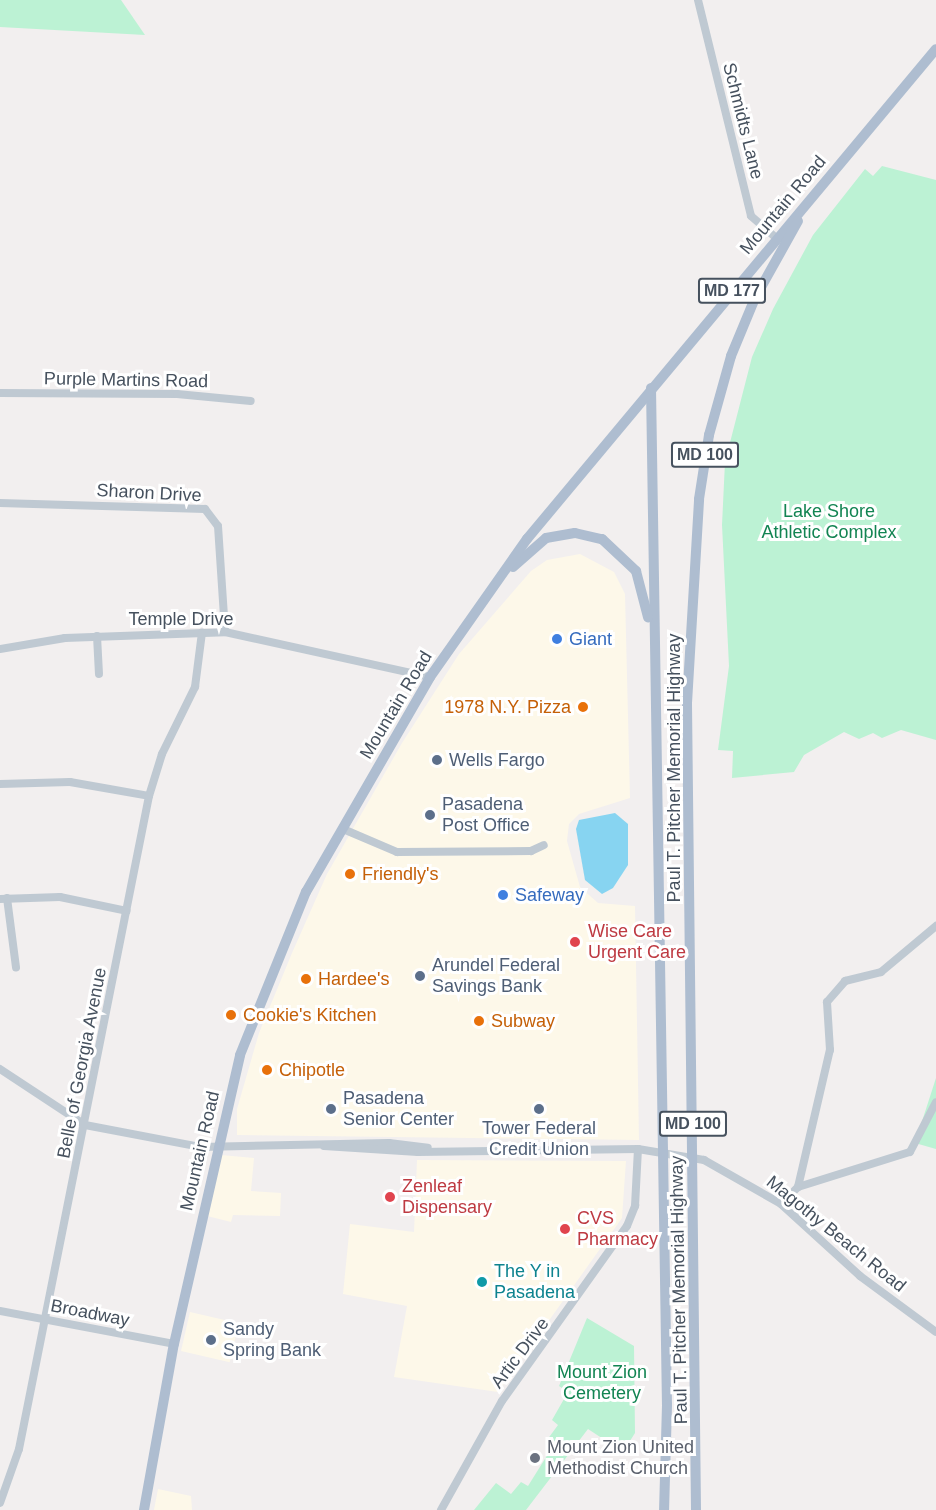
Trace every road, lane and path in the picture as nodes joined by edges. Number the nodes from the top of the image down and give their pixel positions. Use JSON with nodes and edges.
{"nodes":[{"id":1,"x":698,"y":0,"type":"edge"},
{"id":2,"x":936,"y":49,"type":"edge"},
{"id":3,"x":813,"y":194,"type":"junction"},
{"id":4,"x":776,"y":238,"type":"junction"},
{"id":5,"x":651,"y":388,"type":"junction"},
{"id":6,"x":0,"y":393,"type":"edge"},
{"id":7,"x":251,"y":402,"type":"dead end"},
{"id":8,"x":0,"y":503,"type":"edge"},
{"id":9,"x":489,"y":590,"type":"junction"},
{"id":10,"x":202,"y":632,"type":"junction"},
{"id":11,"x":225,"y":632,"type":"junction"},
{"id":12,"x":97,"y":636,"type":"junction"},
{"id":13,"x":0,"y":649,"type":"edge"},
{"id":14,"x":99,"y":674,"type":"dead end"},
{"id":15,"x":430,"y":676,"type":"junction"},
{"id":16,"x":655,"y":704,"type":"junction"},
{"id":17,"x":0,"y":784,"type":"edge"},
{"id":18,"x":149,"y":796,"type":"junction"},
{"id":19,"x":343,"y":829,"type":"junction"},
{"id":20,"x":544,"y":844,"type":"dead end"},
{"id":21,"x":4,"y":899,"type":"edge"},
{"id":22,"x":127,"y":911,"type":"junction"},
{"id":23,"x":936,"y":926,"type":"edge"},
{"id":24,"x":16,"y":967,"type":"dead end"},
{"id":25,"x":0,"y":1069,"type":"edge"},
{"id":26,"x":936,"y":1102,"type":"edge"},
{"id":27,"x":85,"y":1125,"type":"junction"},
{"id":28,"x":217,"y":1146,"type":"junction"},
{"id":29,"x":638,"y":1149,"type":"junction"},
{"id":30,"x":664,"y":1150,"type":"junction"},
{"id":31,"x":694,"y":1157,"type":"junction"},
{"id":32,"x":798,"y":1187,"type":"junction"},
{"id":33,"x":781,"y":1204,"type":"junction"},
{"id":34,"x":0,"y":1311,"type":"edge"},
{"id":35,"x":46,"y":1320,"type":"junction"},
{"id":36,"x":936,"y":1332,"type":"edge"},
{"id":37,"x":174,"y":1344,"type":"junction"},
{"id":38,"x":0,"y":1503,"type":"edge"},
{"id":39,"x":144,"y":1510,"type":"edge"},
{"id":40,"x":441,"y":1510,"type":"edge"},
{"id":41,"x":664,"y":1510,"type":"edge"},
{"id":42,"x":696,"y":1510,"type":"edge"}],
"edges":[{"from":1,"to":4,"type":"street","name":"Schmidts Lane"},
{"from":2,"to":3,"type":"main road","name":"Mountain Road","number":"MD 177"},
{"from":3,"to":4,"type":"main road","name":"Mountain Road","number":"MD 177"},
{"from":3,"to":31,"type":"main road","name":"Paul T. Pitcher Memorial Highway","number":"MD 100"},
{"from":4,"to":5,"type":"main road","name":"Mountain Road","number":"MD 177"},
{"from":5,"to":9,"type":"main road","name":"Mountain Road","number":"MD 177"},
{"from":5,"to":16,"type":"main road","name":"Paul T. Pitcher Memorial Highway","number":"MD 100"},
{"from":6,"to":7,"type":"street","name":"Purple Martins Road"},
{"from":8,"to":11,"type":"street","name":"Sharon Drive"},
{"from":9,"to":15,"type":"main road","name":"Mountain Road","number":"MD 177"},
{"from":9,"to":16,"type":"main road"},
{"from":10,"to":11,"type":"street","name":"Temple Drive"},
{"from":10,"to":12,"type":"street","name":"Temple Drive"},
{"from":10,"to":18,"type":"street","name":"Belle of Georgia Avenue"},
{"from":11,"to":15,"type":"street","name":"Temple Drive"},
{"from":12,"to":13,"type":"street","name":"Temple Drive"},
{"from":12,"to":14,"type":"street"},
{"from":15,"to":19,"type":"main road","name":"Mountain Road","number":"MD 177"},
{"from":16,"to":30,"type":"main road","name":"Paul T. Pitcher Memorial Highway","number":"MD 100"},
{"from":17,"to":18,"type":"street"},
{"from":18,"to":22,"type":"street","name":"Belle of Georgia Avenue"},
{"from":19,"to":20,"type":"street"},
{"from":19,"to":28,"type":"main road","name":"Mountain Road","number":"MD 177"},
{"from":21,"to":22,"type":"street"},
{"from":21,"to":24,"type":"street"},
{"from":22,"to":27,"type":"street","name":"Belle of Georgia Avenue"},
{"from":23,"to":32,"type":"street"},
{"from":25,"to":27,"type":"street"},
{"from":26,"to":32,"type":"street"},
{"from":27,"to":28,"type":"street","name":"Magothy Beach Road"},
{"from":27,"to":35,"type":"street","name":"Belle of Georgia Avenue"},
{"from":28,"to":29,"type":"street","name":"Magothy Beach Road"},
{"from":28,"to":37,"type":"main road","name":"Mountain Road","number":"MD 177"},
{"from":29,"to":30,"type":"street","name":"Magothy Beach Road"},
{"from":29,"to":40,"type":"street","name":"Artic Drive"},
{"from":30,"to":31,"type":"street","name":"Magothy Beach Road"},
{"from":30,"to":41,"type":"main road","name":"Paul T. Pitcher Memorial Highway","number":"MD 100"},
{"from":31,"to":33,"type":"street","name":"Magothy Beach Road"},
{"from":31,"to":42,"type":"main road","name":"Paul T. Pitcher Memorial Highway","number":"MD 100"},
{"from":32,"to":33,"type":"street"},
{"from":33,"to":36,"type":"street","name":"Magothy Beach Road"},
{"from":34,"to":35,"type":"street","name":"Broadway"},
{"from":35,"to":37,"type":"street","name":"Broadway"},
{"from":35,"to":38,"type":"street","name":"Belle of Georgia Avenue"},
{"from":37,"to":39,"type":"main road","name":"Mountain Road","number":"MD 177"}]}
